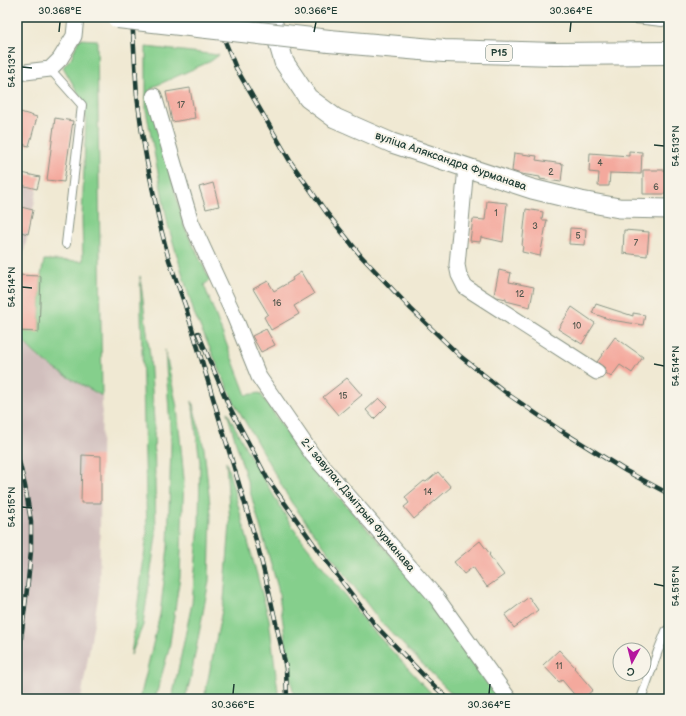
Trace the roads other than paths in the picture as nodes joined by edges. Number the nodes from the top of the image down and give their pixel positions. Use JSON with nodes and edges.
{"nodes":[{"id":1,"x":76,"y":17,"type":"edge"},
{"id":2,"x":118,"y":17,"type":"edge"},
{"id":3,"x":271,"y":17,"type":"edge"},
{"id":4,"x":618,"y":17,"type":"edge"},
{"id":5,"x":662,"y":22,"type":"dead end"},
{"id":6,"x":669,"y":53,"type":"edge"},
{"id":7,"x":50,"y":69,"type":"junction"},
{"id":8,"x":17,"y":73,"type":"edge"},
{"id":9,"x":154,"y":96,"type":"dead end"},
{"id":10,"x":466,"y":167,"type":"junction"},
{"id":11,"x":669,"y":209,"type":"edge"},
{"id":12,"x":66,"y":244,"type":"dead end"},
{"id":13,"x":597,"y":372,"type":"dead end"},
{"id":14,"x":669,"y":629,"type":"edge"},
{"id":15,"x":509,"y":699,"type":"edge"},
{"id":16,"x":641,"y":699,"type":"edge"}],
"edges":[{"from":1,"to":7,"type":"street"},
{"from":2,"to":6,"type":"main road","number":"Р15","bridge":true},
{"from":3,"to":10,"type":"street","name":"вуліца Аляксандра Фурманава"},
{"from":4,"to":5,"type":"lane"},
{"from":7,"to":8,"type":"street"},
{"from":7,"to":12,"type":"lane"},
{"from":9,"to":15,"type":"street","name":"2-і завулак Дзмітрыя Фурманава"},
{"from":10,"to":11,"type":"street","name":"вуліца Аляксандра Фурманава"},
{"from":10,"to":13,"type":"street"},
{"from":14,"to":16,"type":"lane"}]}
